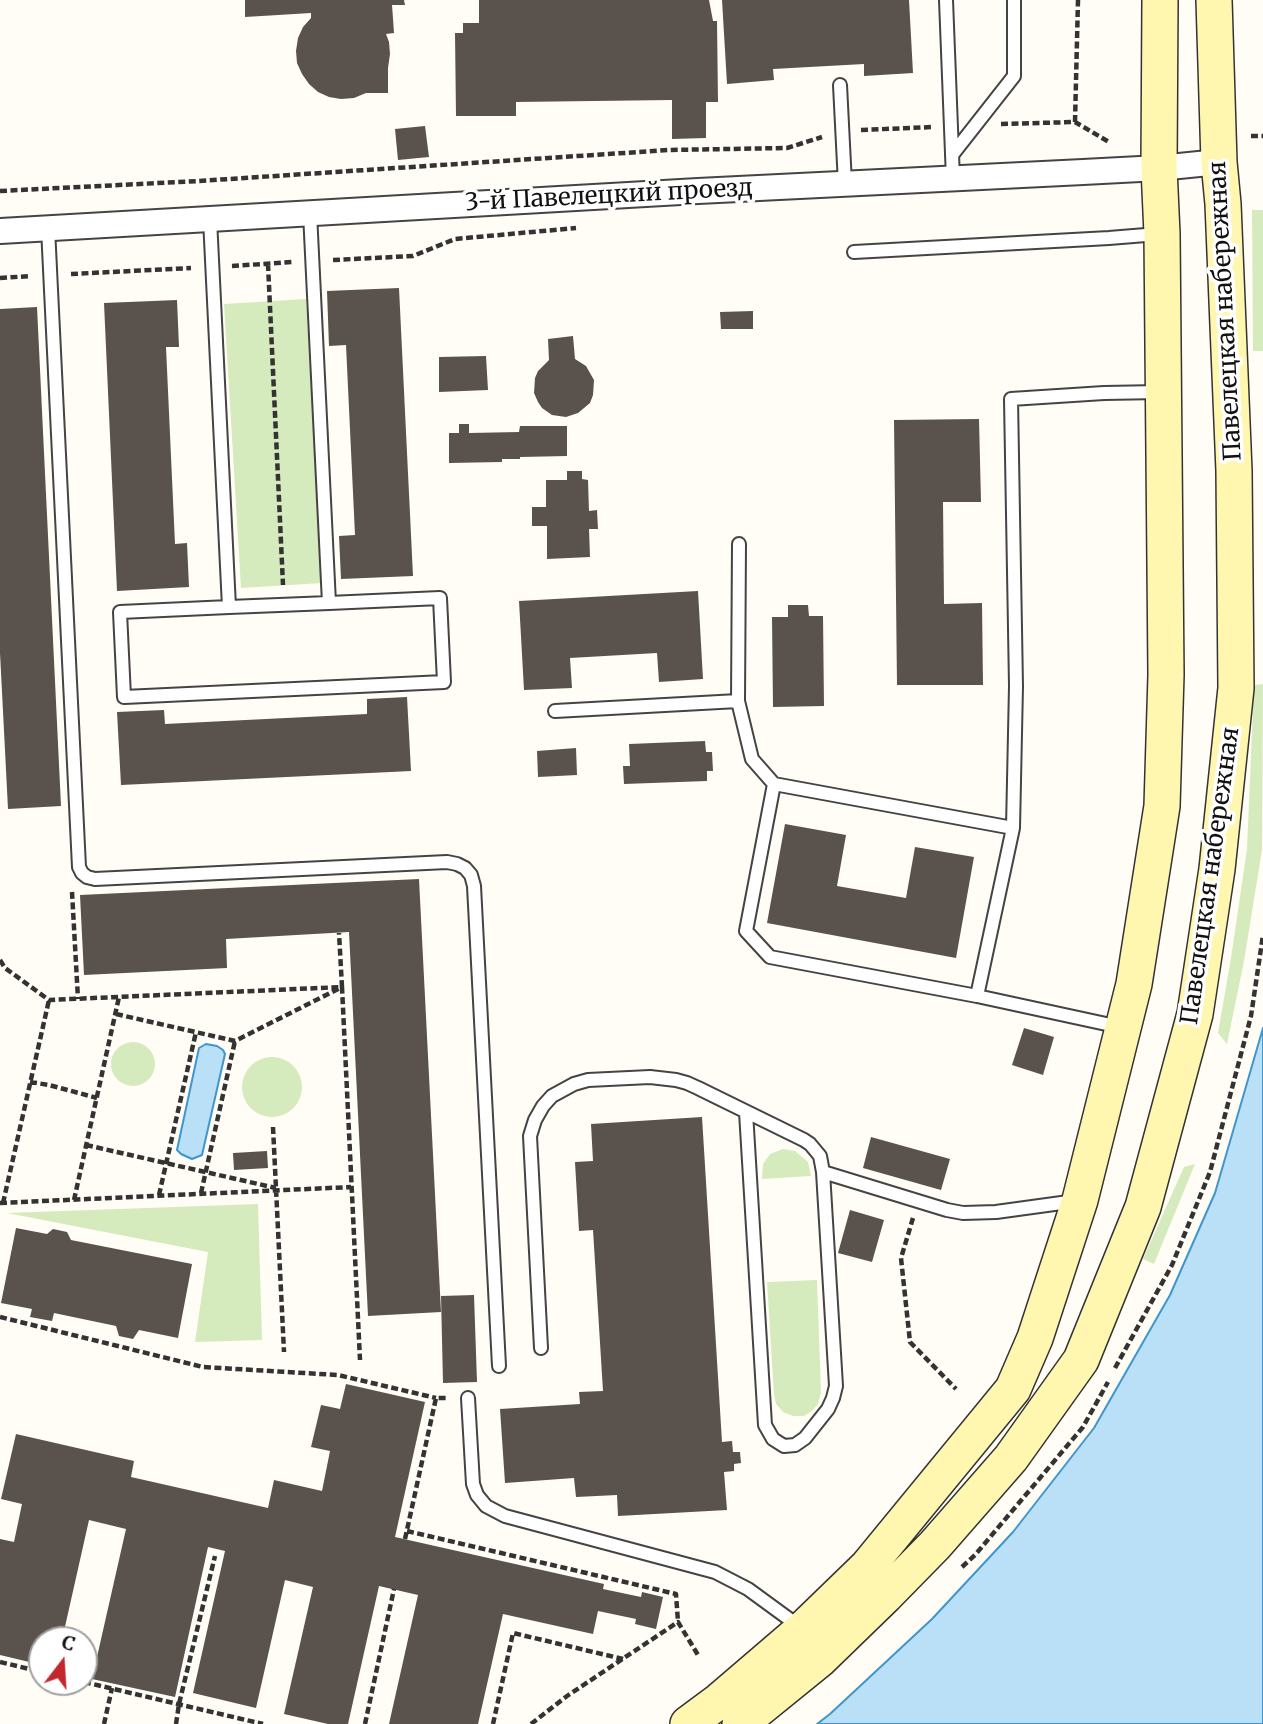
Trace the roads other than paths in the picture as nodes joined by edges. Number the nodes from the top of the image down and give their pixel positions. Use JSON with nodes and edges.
{"nodes":[{"id":1,"x":946,"y":0,"type":"edge"},
{"id":2,"x":1013,"y":0,"type":"edge"},
{"id":3,"x":1160,"y":0,"type":"edge"},
{"id":4,"x":1214,"y":0,"type":"edge"},
{"id":5,"x":840,"y":85,"type":"dead end"},
{"id":6,"x":1219,"y":162,"type":"junction"},
{"id":7,"x":952,"y":167,"type":"junction"},
{"id":8,"x":1159,"y":168,"type":"junction"},
{"id":9,"x":845,"y":184,"type":"junction"},
{"id":10,"x":310,"y":214,"type":"junction"},
{"id":11,"x":210,"y":219,"type":"junction"},
{"id":12,"x":48,"y":228,"type":"junction"},
{"id":13,"x":0,"y":231,"type":"edge"},
{"id":14,"x":1162,"y":234,"type":"junction"},
{"id":15,"x":854,"y":252,"type":"dead end"},
{"id":16,"x":1164,"y":392,"type":"junction"},
{"id":17,"x":739,"y":544,"type":"dead end"},
{"id":18,"x":328,"y":603,"type":"junction"},
{"id":19,"x":229,"y":607,"type":"junction"},
{"id":20,"x":738,"y":701,"type":"junction"},
{"id":21,"x":555,"y":711,"type":"dead end"},
{"id":22,"x":774,"y":784,"type":"junction"},
{"id":23,"x":1013,"y":828,"type":"junction"},
{"id":24,"x":976,"y":996,"type":"junction"},
{"id":25,"x":1123,"y":1028,"type":"junction"},
{"id":26,"x":746,"y":1112,"type":"junction"},
{"id":27,"x":822,"y":1172,"type":"junction"},
{"id":28,"x":1080,"y":1200,"type":"junction"},
{"id":29,"x":541,"y":1348,"type":"dead end"},
{"id":30,"x":499,"y":1366,"type":"dead end"},
{"id":31,"x":468,"y":1398,"type":"road end"},
{"id":32,"x":803,"y":1629,"type":"junction"},
{"id":33,"x":688,"y":1724,"type":"edge"},
{"id":34,"x":740,"y":1724,"type":"edge"}],
"edges":[{"from":1,"to":7,"type":"lane"},
{"from":2,"to":7,"type":"lane"},
{"from":3,"to":8,"type":"main road"},
{"from":4,"to":6,"type":"main road","name":"Павелецкая набережная"},
{"from":5,"to":9,"type":"lane"},
{"from":6,"to":8,"type":"street","name":"3-й Павелецкий проезд"},
{"from":6,"to":34,"type":"main road","name":"Павелецкая набережная"},
{"from":7,"to":8,"type":"street","name":"3-й Павелецкий проезд"},
{"from":7,"to":9,"type":"street","name":"3-й Павелецкий проезд"},
{"from":8,"to":14,"type":"main road"},
{"from":9,"to":10,"type":"street","name":"3-й Павелецкий проезд"},
{"from":10,"to":11,"type":"street","name":"3-й Павелецкий проезд"},
{"from":10,"to":18,"type":"lane"},
{"from":11,"to":12,"type":"street","name":"3-й Павелецкий проезд"},
{"from":11,"to":19,"type":"lane"},
{"from":12,"to":13,"type":"street","name":"3-й Павелецкий проезд"},
{"from":12,"to":30,"type":"lane"},
{"from":14,"to":15,"type":"lane"},
{"from":14,"to":16,"type":"main road"},
{"from":16,"to":23,"type":"lane"},
{"from":16,"to":25,"type":"main road"},
{"from":17,"to":20,"type":"lane"},
{"from":18,"to":19,"type":"lane"},
{"from":18,"to":19,"type":"lane"},
{"from":20,"to":21,"type":"lane"},
{"from":20,"to":22,"type":"lane"},
{"from":22,"to":23,"type":"lane"},
{"from":22,"to":24,"type":"lane"},
{"from":23,"to":24,"type":"lane"},
{"from":24,"to":25,"type":"lane"},
{"from":25,"to":28,"type":"main road"},
{"from":26,"to":27,"type":"lane"},
{"from":26,"to":27,"type":"lane"},
{"from":26,"to":29,"type":"lane"},
{"from":27,"to":28,"type":"lane"},
{"from":28,"to":32,"type":"main road"},
{"from":31,"to":32,"type":"lane"},
{"from":32,"to":33,"type":"main road"}]}
